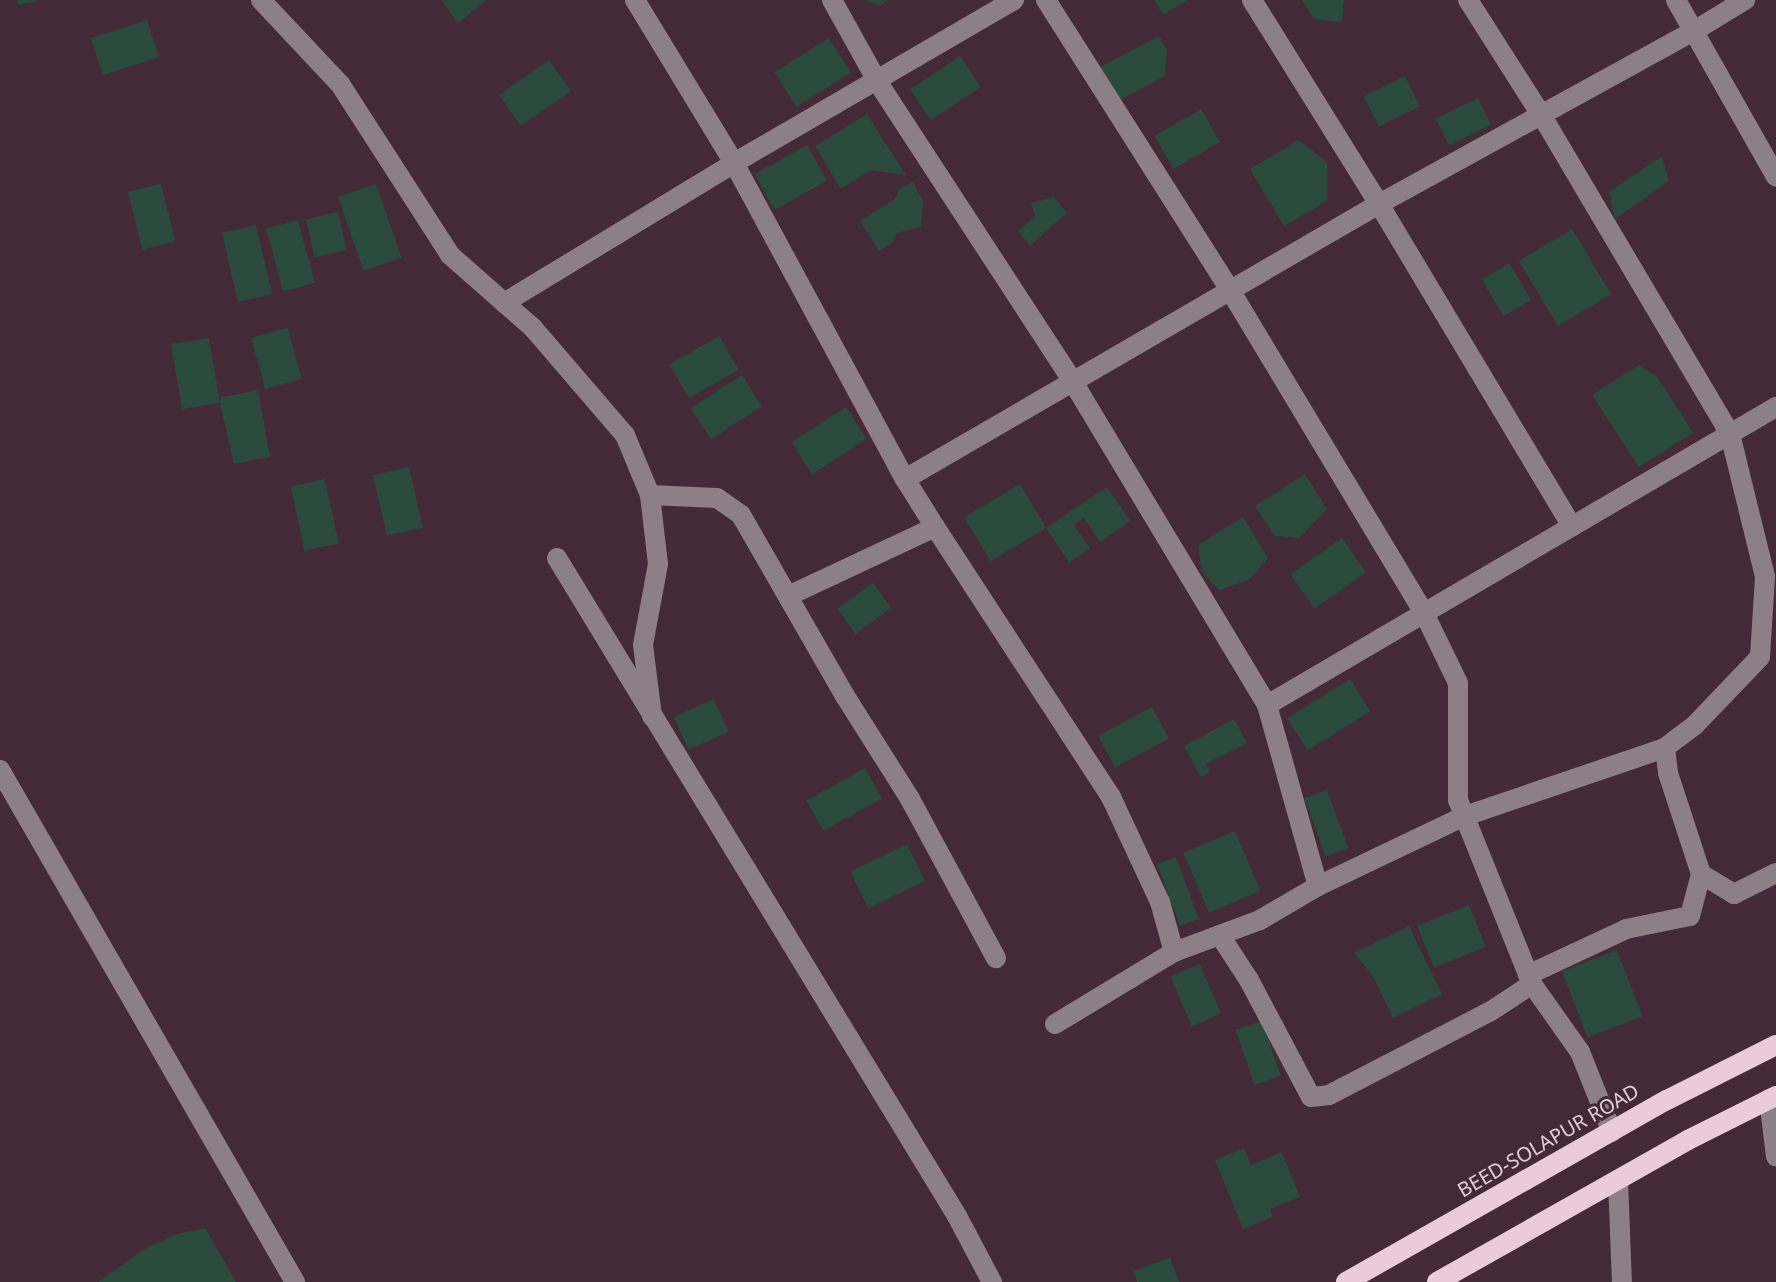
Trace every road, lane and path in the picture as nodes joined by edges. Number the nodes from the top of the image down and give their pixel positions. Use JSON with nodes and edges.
{"nodes":[{"id":1,"x":261,"y":0,"type":"edge"},
{"id":2,"x":635,"y":0,"type":"edge"},
{"id":3,"x":832,"y":0,"type":"edge"},
{"id":4,"x":1014,"y":0,"type":"edge"},
{"id":5,"x":1046,"y":0,"type":"edge"},
{"id":6,"x":1252,"y":0,"type":"edge"},
{"id":7,"x":1468,"y":0,"type":"edge"},
{"id":8,"x":1676,"y":0,"type":"edge"},
{"id":9,"x":1745,"y":0,"type":"edge"},
{"id":10,"x":1694,"y":31,"type":"junction"},
{"id":11,"x":877,"y":81,"type":"junction"},
{"id":12,"x":1542,"y":116,"type":"junction"},
{"id":13,"x":734,"y":163,"type":"junction"},
{"id":14,"x":1776,"y":177,"type":"edge"},
{"id":15,"x":1379,"y":204,"type":"junction"},
{"id":16,"x":1230,"y":290,"type":"junction"},
{"id":17,"x":504,"y":303,"type":"junction"},
{"id":18,"x":1073,"y":382,"type":"junction"},
{"id":19,"x":1776,"y":407,"type":"edge"},
{"id":20,"x":1730,"y":434,"type":"junction"},
{"id":21,"x":905,"y":479,"type":"junction"},
{"id":22,"x":650,"y":495,"type":"junction"},
{"id":23,"x":935,"y":527,"type":"junction"},
{"id":24,"x":1572,"y":527,"type":"junction"},
{"id":25,"x":557,"y":558,"type":"dead end"},
{"id":26,"x":788,"y":596,"type":"junction"},
{"id":27,"x":1424,"y":613,"type":"junction"},
{"id":28,"x":1267,"y":705,"type":"junction"},
{"id":29,"x":652,"y":716,"type":"junction"},
{"id":30,"x":1665,"y":748,"type":"junction"},
{"id":31,"x":0,"y":770,"type":"edge"},
{"id":32,"x":1465,"y":816,"type":"junction"},
{"id":33,"x":1776,"y":873,"type":"edge"},
{"id":34,"x":1701,"y":874,"type":"junction"},
{"id":35,"x":1318,"y":886,"type":"junction"},
{"id":36,"x":1221,"y":937,"type":"junction"},
{"id":37,"x":1174,"y":952,"type":"junction"},
{"id":38,"x":996,"y":958,"type":"dead end"},
{"id":39,"x":1530,"y":980,"type":"junction"},
{"id":40,"x":1055,"y":1024,"type":"dead end"},
{"id":41,"x":1776,"y":1045,"type":"edge"},
{"id":42,"x":1772,"y":1098,"type":"edge"},
{"id":43,"x":1612,"y":1132,"type":"junction"},
{"id":44,"x":1776,"y":1157,"type":"edge"},
{"id":45,"x":1618,"y":1180,"type":"junction"},
{"id":46,"x":295,"y":1282,"type":"edge"},
{"id":47,"x":992,"y":1282,"type":"edge"},
{"id":48,"x":1346,"y":1282,"type":"edge"},
{"id":49,"x":1437,"y":1282,"type":"edge"},
{"id":50,"x":1622,"y":1282,"type":"edge"}],
"edges":[{"from":1,"to":17,"type":"street"},
{"from":2,"to":13,"type":"street"},
{"from":3,"to":11,"type":"street"},
{"from":4,"to":11,"type":"street"},
{"from":5,"to":16,"type":"street"},
{"from":6,"to":15,"type":"street"},
{"from":7,"to":12,"type":"street"},
{"from":8,"to":10,"type":"street"},
{"from":9,"to":10,"type":"street"},
{"from":10,"to":12,"type":"street"},
{"from":10,"to":14,"type":"street"},
{"from":11,"to":13,"type":"street"},
{"from":11,"to":18,"type":"street"},
{"from":12,"to":15,"type":"street"},
{"from":12,"to":20,"type":"street"},
{"from":13,"to":17,"type":"street"},
{"from":13,"to":21,"type":"street"},
{"from":15,"to":16,"type":"street"},
{"from":15,"to":24,"type":"street"},
{"from":16,"to":18,"type":"street"},
{"from":16,"to":27,"type":"street"},
{"from":17,"to":22,"type":"street"},
{"from":18,"to":21,"type":"street"},
{"from":18,"to":28,"type":"street"},
{"from":19,"to":20,"type":"street"},
{"from":20,"to":24,"type":"street"},
{"from":20,"to":30,"type":"street"},
{"from":21,"to":23,"type":"street"},
{"from":22,"to":26,"type":"street"},
{"from":22,"to":29,"type":"street"},
{"from":23,"to":26,"type":"street"},
{"from":23,"to":37,"type":"street"},
{"from":24,"to":27,"type":"street"},
{"from":25,"to":29,"type":"street"},
{"from":26,"to":38,"type":"street"},
{"from":27,"to":28,"type":"street"},
{"from":27,"to":32,"type":"street"},
{"from":28,"to":35,"type":"street"},
{"from":29,"to":47,"type":"street"},
{"from":30,"to":32,"type":"street"},
{"from":30,"to":34,"type":"street"},
{"from":31,"to":46,"type":"street"},
{"from":32,"to":35,"type":"street"},
{"from":32,"to":39,"type":"street"},
{"from":33,"to":34,"type":"street"},
{"from":34,"to":39,"type":"street"},
{"from":35,"to":36,"type":"street"},
{"from":36,"to":37,"type":"street"},
{"from":36,"to":39,"type":"street"},
{"from":37,"to":40,"type":"street"},
{"from":39,"to":43,"type":"street"},
{"from":41,"to":43,"type":"main road","name":"BEED-SOLAPUR ROAD"},
{"from":42,"to":44,"type":"street"},
{"from":42,"to":45,"type":"main road"},
{"from":43,"to":48,"type":"main road","name":"BEED-SOLAPUR ROAD"},
{"from":45,"to":49,"type":"main road"},
{"from":45,"to":50,"type":"street"}]}
